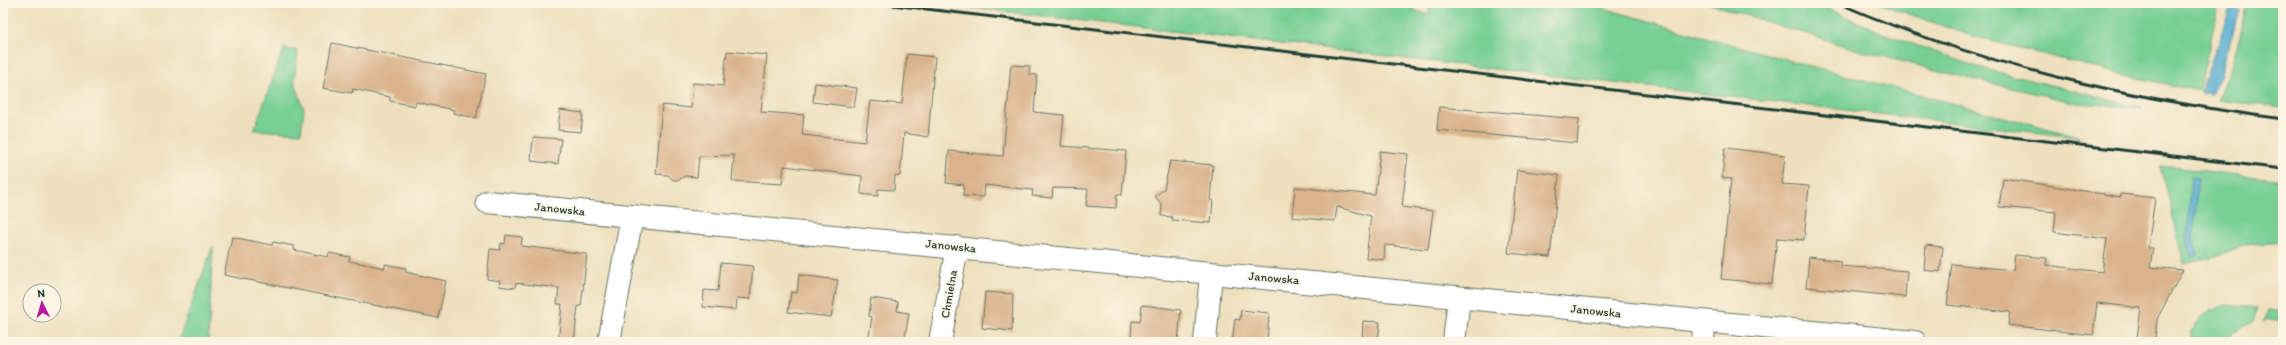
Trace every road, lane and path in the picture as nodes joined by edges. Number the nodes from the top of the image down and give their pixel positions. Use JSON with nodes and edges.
{"nodes":[{"id":1,"x":487,"y":202,"type":"dead end"},
{"id":2,"x":632,"y":216,"type":"junction"},
{"id":3,"x":957,"y":247,"type":"junction"},
{"id":4,"x":1212,"y":273,"type":"junction"},
{"id":5,"x":1459,"y":298,"type":"junction"},
{"id":6,"x":1704,"y":332,"type":"edge"},
{"id":7,"x":609,"y":342,"type":"edge"},
{"id":8,"x":940,"y":342,"type":"edge"},
{"id":9,"x":1205,"y":342,"type":"edge"},
{"id":10,"x":1454,"y":342,"type":"edge"},
{"id":11,"x":1915,"y":342,"type":"edge"}],
"edges":[{"from":1,"to":2,"type":"street","name":"Janowska"},
{"from":2,"to":3,"type":"street","name":"Janowska"},
{"from":2,"to":7,"type":"street"},
{"from":3,"to":4,"type":"street","name":"Janowska"},
{"from":3,"to":8,"type":"street","name":"Chmielna"},
{"from":4,"to":5,"type":"street","name":"Janowska"},
{"from":4,"to":9,"type":"street"},
{"from":5,"to":6,"type":"street","name":"Janowska"},
{"from":5,"to":10,"type":"street"},
{"from":6,"to":11,"type":"street","name":"Janowska"}]}
